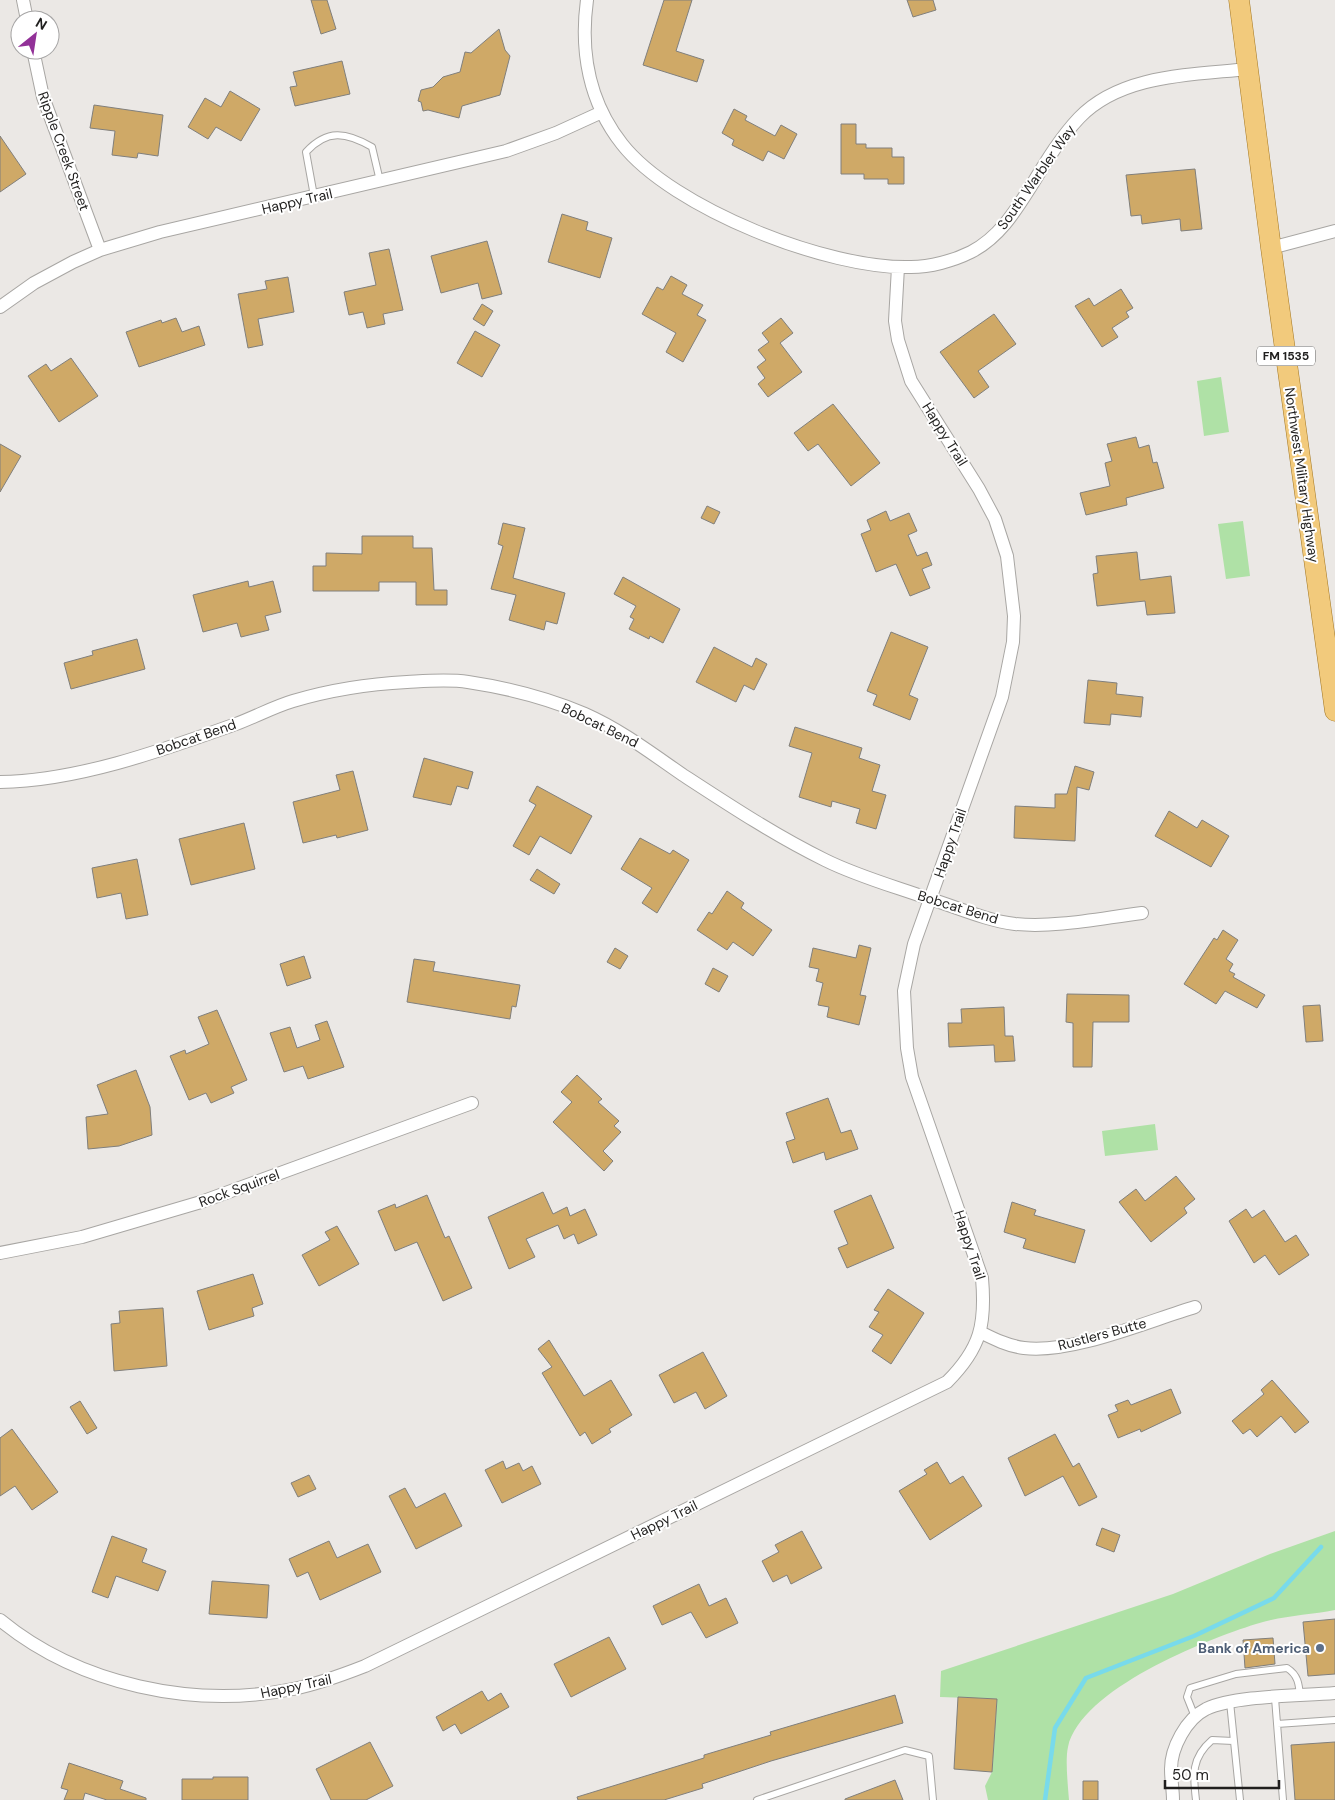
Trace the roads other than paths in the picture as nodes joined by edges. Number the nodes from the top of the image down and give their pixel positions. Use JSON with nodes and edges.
{"nodes":[{"id":1,"x":587,"y":0,"type":"edge"},
{"id":2,"x":1239,"y":0,"type":"edge"},
{"id":3,"x":35,"y":60,"type":"edge"},
{"id":4,"x":1248,"y":69,"type":"junction"},
{"id":5,"x":602,"y":112,"type":"junction"},
{"id":6,"x":380,"y":181,"type":"junction"},
{"id":7,"x":314,"y":196,"type":"junction"},
{"id":8,"x":1335,"y":231,"type":"edge"},
{"id":9,"x":1271,"y":248,"type":"junction"},
{"id":10,"x":100,"y":250,"type":"junction"},
{"id":11,"x":898,"y":267,"type":"junction"},
{"id":12,"x":0,"y":307,"type":"edge"},
{"id":13,"x":1335,"y":711,"type":"edge"},
{"id":14,"x":0,"y":782,"type":"edge"},
{"id":15,"x":930,"y":898,"type":"junction"},
{"id":16,"x":1142,"y":913,"type":"dead end"},
{"id":17,"x":472,"y":1103,"type":"dead end"},
{"id":18,"x":0,"y":1252,"type":"edge"},
{"id":19,"x":1195,"y":1307,"type":"dead end"},
{"id":20,"x":980,"y":1332,"type":"junction"},
{"id":21,"x":0,"y":1620,"type":"edge"},
{"id":22,"x":1335,"y":1693,"type":"edge"},
{"id":23,"x":1300,"y":1696,"type":"junction"},
{"id":24,"x":1275,"y":1698,"type":"junction"},
{"id":25,"x":1230,"y":1702,"type":"junction"},
{"id":26,"x":1196,"y":1718,"type":"junction"},
{"id":27,"x":1335,"y":1720,"type":"edge"},
{"id":28,"x":1277,"y":1724,"type":"junction"},
{"id":29,"x":1233,"y":1741,"type":"junction"},
{"id":30,"x":757,"y":1800,"type":"edge"},
{"id":31,"x":933,"y":1800,"type":"edge"},
{"id":32,"x":1173,"y":1800,"type":"edge"},
{"id":33,"x":1196,"y":1800,"type":"edge"},
{"id":34,"x":1240,"y":1800,"type":"edge"},
{"id":35,"x":1283,"y":1800,"type":"edge"}],
"edges":[{"from":1,"to":5,"type":"street","name":"South Warbler Way"},
{"from":2,"to":4,"type":"main road","name":"Northwest Military Highway","number":"FM 1535"},
{"from":3,"to":10,"type":"street","name":"Ripple Creek Street"},
{"from":4,"to":9,"type":"main road","name":"Northwest Military Highway","number":"FM 1535"},
{"from":4,"to":11,"type":"street","name":"South Warbler Way"},
{"from":5,"to":6,"type":"street","name":"Happy Trail"},
{"from":5,"to":11,"type":"street","name":"South Warbler Way"},
{"from":6,"to":7,"type":"street","name":"Happy Trail"},
{"from":6,"to":7,"type":"lane"},
{"from":7,"to":10,"type":"street","name":"Happy Trail"},
{"from":8,"to":9,"type":"street"},
{"from":9,"to":13,"type":"main road","name":"Northwest Military Highway","number":"FM 1535"},
{"from":10,"to":12,"type":"street","name":"Happy Trail"},
{"from":11,"to":15,"type":"street","name":"Happy Trail"},
{"from":14,"to":15,"type":"street","name":"Bobcat Bend"},
{"from":15,"to":16,"type":"street","name":"Bobcat Bend"},
{"from":15,"to":20,"type":"street","name":"Happy Trail"},
{"from":17,"to":18,"type":"street","name":"Rock Squirrel"},
{"from":19,"to":20,"type":"street","name":"Rustlers Butte"},
{"from":20,"to":21,"type":"street","name":"Happy Trail"},
{"from":22,"to":23,"type":"street"},
{"from":23,"to":24,"type":"street"},
{"from":23,"to":26,"type":"lane"},
{"from":24,"to":25,"type":"street"},
{"from":24,"to":28,"type":"lane"},
{"from":25,"to":26,"type":"street"},
{"from":25,"to":29,"type":"lane"},
{"from":26,"to":32,"type":"street"},
{"from":27,"to":28,"type":"lane"},
{"from":28,"to":35,"type":"lane"},
{"from":29,"to":33,"type":"lane"},
{"from":29,"to":34,"type":"lane"},
{"from":30,"to":31,"type":"lane"}]}
